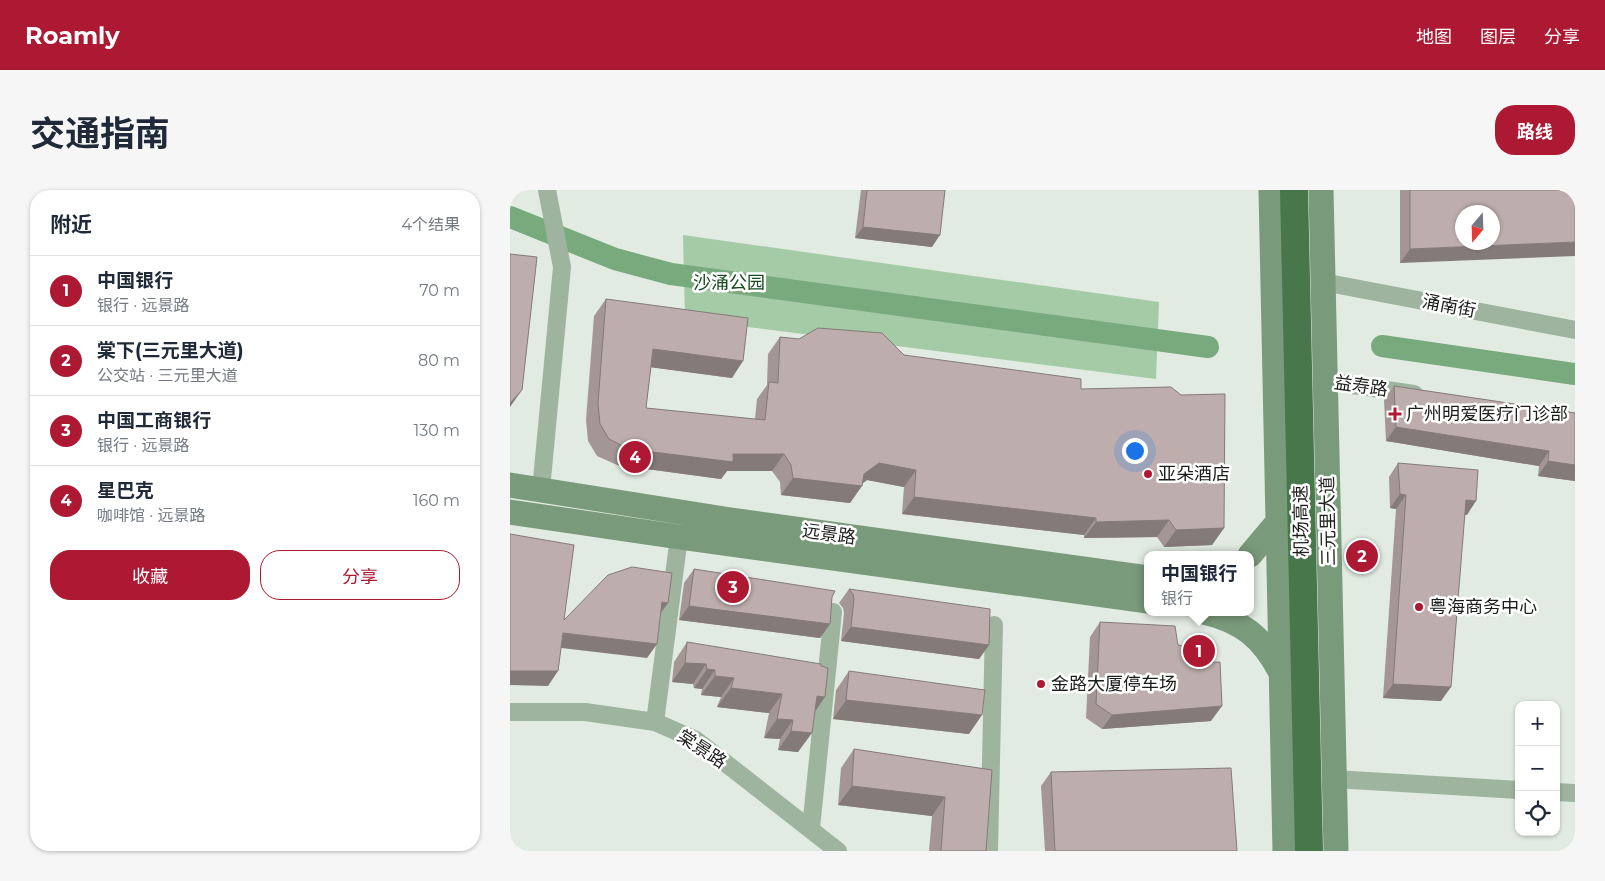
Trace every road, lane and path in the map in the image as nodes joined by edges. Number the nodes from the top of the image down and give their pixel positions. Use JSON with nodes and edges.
{"nodes":[{"id":1,"x":1271,"y":190,"type":"edge"},
{"id":2,"x":1294,"y":190,"type":"edge"},
{"id":3,"x":1321,"y":190,"type":"edge"},
{"id":4,"x":548,"y":193,"type":"edge"},
{"id":5,"x":1323,"y":282,"type":"junction"},
{"id":6,"x":1575,"y":330,"type":"edge"},
{"id":7,"x":1325,"y":381,"type":"junction"},
{"id":8,"x":1430,"y":396,"type":"edge"},
{"id":9,"x":510,"y":485,"type":"edge"},
{"id":10,"x":541,"y":490,"type":"junction"},
{"id":11,"x":510,"y":512,"type":"edge"},
{"id":12,"x":1277,"y":523,"type":"junction"},
{"id":13,"x":679,"y":537,"type":"junction"},
{"id":14,"x":1253,"y":551,"type":"edge"},
{"id":15,"x":1144,"y":577,"type":"edge"},
{"id":16,"x":1144,"y":601,"type":"edge"},
{"id":17,"x":833,"y":612,"type":"edge"},
{"id":18,"x":1218,"y":616,"type":"edge"},
{"id":19,"x":994,"y":625,"type":"dead end"},
{"id":20,"x":1281,"y":672,"type":"junction"},
{"id":21,"x":510,"y":712,"type":"edge"},
{"id":22,"x":655,"y":722,"type":"junction"},
{"id":23,"x":1334,"y":779,"type":"junction"},
{"id":24,"x":1515,"y":790,"type":"edge"},
{"id":25,"x":1560,"y":792,"type":"edge"},
{"id":26,"x":1575,"y":793,"type":"edge"},
{"id":27,"x":811,"y":828,"type":"junction"},
{"id":28,"x":838,"y":851,"type":"edge"},
{"id":29,"x":990,"y":851,"type":"edge"},
{"id":30,"x":1285,"y":851,"type":"edge"},
{"id":31,"x":1310,"y":851,"type":"edge"},
{"id":32,"x":1336,"y":851,"type":"edge"}],
"edges":[{"from":1,"to":12,"type":"street"},
{"from":2,"to":31,"type":"highway","name":"机场高速"},
{"from":3,"to":5,"type":"street","name":"三元里大道"},
{"from":4,"to":10,"type":"street"},
{"from":5,"to":6,"type":"street","name":"涌南街"},
{"from":5,"to":7,"type":"street","name":"三元里大道"},
{"from":7,"to":8,"type":"street","name":"益寿路"},
{"from":7,"to":23,"type":"street","name":"三元里大道"},
{"from":9,"to":10,"type":"street","name":"远景路"},
{"from":10,"to":15,"type":"street","name":"远景路"},
{"from":11,"to":13,"type":"street","name":"远景路"},
{"from":12,"to":14,"type":"street"},
{"from":12,"to":20,"type":"street"},
{"from":13,"to":16,"type":"street","name":"远景路"},
{"from":13,"to":22,"type":"street"},
{"from":17,"to":27,"type":"street"},
{"from":18,"to":20,"type":"street"},
{"from":19,"to":29,"type":"street"},
{"from":20,"to":30,"type":"street"},
{"from":21,"to":22,"type":"street","name":"棠景路"},
{"from":22,"to":27,"type":"street","name":"棠景路"},
{"from":23,"to":24,"type":"street"},
{"from":23,"to":32,"type":"street","name":"三元里大道"},
{"from":25,"to":26,"type":"street"},
{"from":27,"to":28,"type":"street","name":"棠景路"}]}
